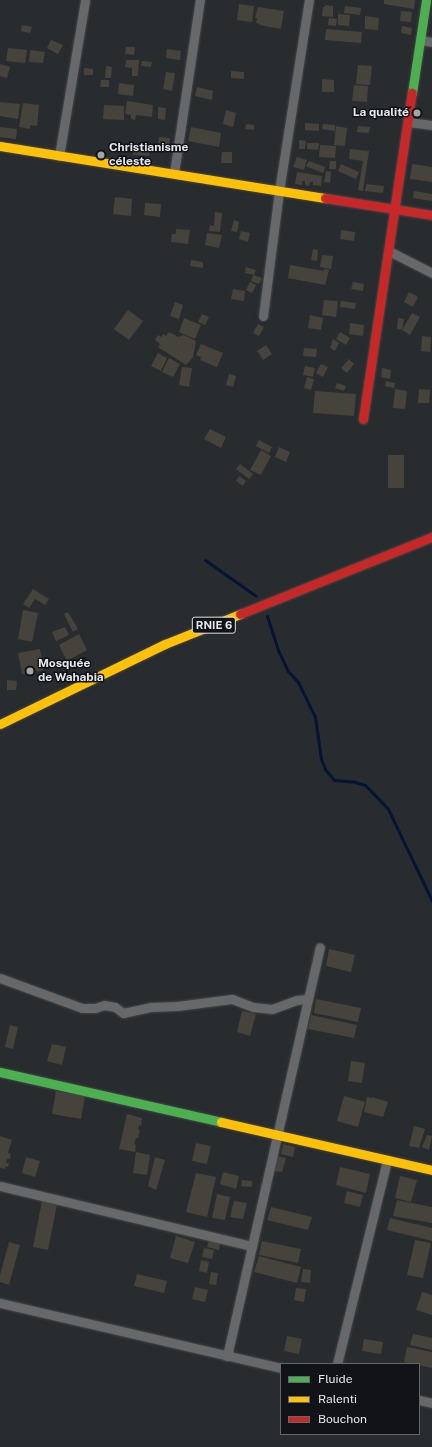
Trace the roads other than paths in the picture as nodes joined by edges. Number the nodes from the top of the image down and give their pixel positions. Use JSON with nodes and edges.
{"nodes":[{"id":1,"x":85,"y":0,"type":"edge"},
{"id":2,"x":200,"y":0,"type":"edge"},
{"id":3,"x":309,"y":0,"type":"edge"},
{"id":4,"x":426,"y":0,"type":"edge"},
{"id":5,"x":420,"y":40,"type":"junction"},
{"id":6,"x":432,"y":42,"type":"edge"},
{"id":7,"x":408,"y":122,"type":"junction"},
{"id":8,"x":432,"y":125,"type":"edge"},
{"id":9,"x":0,"y":146,"type":"edge"},
{"id":10,"x":60,"y":156,"type":"junction"},
{"id":11,"x":174,"y":173,"type":"junction"},
{"id":12,"x":279,"y":191,"type":"junction"},
{"id":13,"x":395,"y":209,"type":"junction"},
{"id":14,"x":432,"y":216,"type":"edge"},
{"id":15,"x":389,"y":250,"type":"junction"},
{"id":16,"x":432,"y":273,"type":"edge"},
{"id":17,"x":263,"y":316,"type":"dead end"},
{"id":18,"x":363,"y":419,"type":"dead end"},
{"id":19,"x":432,"y":537,"type":"edge"},
{"id":20,"x":0,"y":724,"type":"edge"},
{"id":21,"x":320,"y":947,"type":"dead end"},
{"id":22,"x":0,"y":978,"type":"edge"},
{"id":23,"x":308,"y":999,"type":"junction"},
{"id":24,"x":0,"y":1072,"type":"edge"},
{"id":25,"x":277,"y":1135,"type":"junction"},
{"id":26,"x":387,"y":1160,"type":"junction"},
{"id":27,"x":432,"y":1170,"type":"edge"},
{"id":28,"x":0,"y":1186,"type":"edge"},
{"id":29,"x":252,"y":1246,"type":"junction"},
{"id":30,"x":0,"y":1303,"type":"edge"},
{"id":31,"x":227,"y":1356,"type":"junction"},
{"id":32,"x":337,"y":1363,"type":"edge"},
{"id":33,"x":280,"y":1368,"type":"edge"},
{"id":34,"x":420,"y":1400,"type":"edge"},
{"id":35,"x":432,"y":1403,"type":"edge"}],
"edges":[{"from":1,"to":10,"type":"street"},
{"from":2,"to":11,"type":"street"},
{"from":3,"to":12,"type":"street"},
{"from":4,"to":5,"type":"street"},
{"from":5,"to":6,"type":"street"},
{"from":5,"to":7,"type":"street"},
{"from":7,"to":8,"type":"street"},
{"from":7,"to":13,"type":"street"},
{"from":9,"to":10,"type":"street"},
{"from":10,"to":11,"type":"street"},
{"from":11,"to":12,"type":"street"},
{"from":12,"to":13,"type":"street"},
{"from":12,"to":17,"type":"street"},
{"from":13,"to":14,"type":"street"},
{"from":13,"to":15,"type":"street"},
{"from":15,"to":16,"type":"street"},
{"from":15,"to":18,"type":"street"},
{"from":19,"to":20,"type":"street","number":"RNIE 6"},
{"from":21,"to":23,"type":"street"},
{"from":22,"to":23,"type":"street"},
{"from":23,"to":25,"type":"street"},
{"from":24,"to":25,"type":"street"},
{"from":25,"to":26,"type":"street"},
{"from":25,"to":29,"type":"street"},
{"from":26,"to":27,"type":"street"},
{"from":26,"to":32,"type":"street"},
{"from":28,"to":29,"type":"street"},
{"from":29,"to":31,"type":"street"},
{"from":30,"to":31,"type":"street"},
{"from":31,"to":33,"type":"street"},
{"from":34,"to":35,"type":"street"}]}
